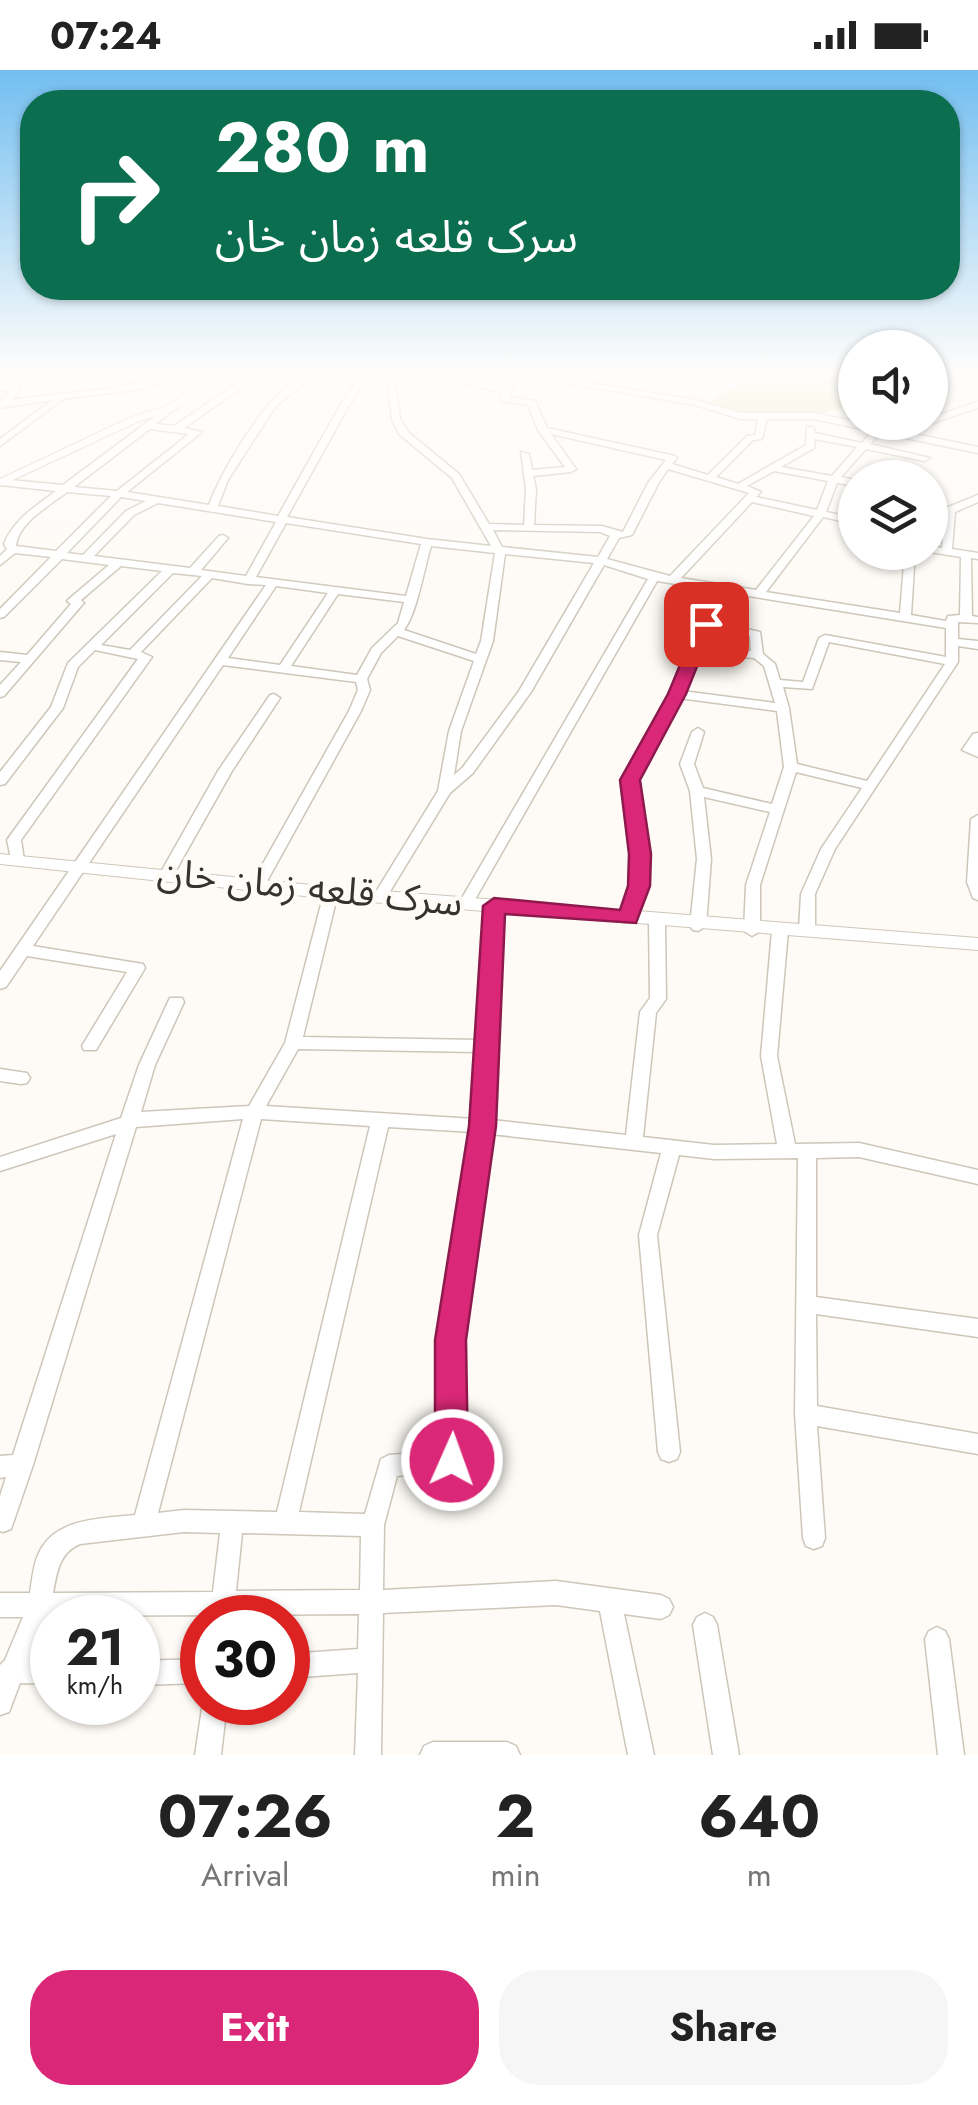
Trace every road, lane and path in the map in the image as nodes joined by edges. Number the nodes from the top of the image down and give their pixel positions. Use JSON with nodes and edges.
{"nodes":[{"id":1,"x":65,"y":452,"type":"edge"},
{"id":2,"x":112,"y":452,"type":"edge"},
{"id":3,"x":172,"y":452,"type":"edge"},
{"id":4,"x":242,"y":452,"type":"edge"},
{"id":5,"x":320,"y":452,"type":"edge"},
{"id":6,"x":426,"y":452,"type":"edge"},
{"id":7,"x":559,"y":452,"type":"edge"},
{"id":8,"x":643,"y":452,"type":"edge"},
{"id":9,"x":736,"y":452,"type":"edge"},
{"id":10,"x":805,"y":452,"type":"edge"},
{"id":11,"x":858,"y":452,"type":"edge"},
{"id":12,"x":886,"y":452,"type":"edge"},
{"id":13,"x":932,"y":452,"type":"edge"},
{"id":14,"x":524,"y":454,"type":"dead end"},
{"id":15,"x":668,"y":466,"type":"junction"},
{"id":16,"x":773,"y":468,"type":"junction"},
{"id":17,"x":529,"y":473,"type":"junction"},
{"id":18,"x":711,"y":476,"type":"junction"},
{"id":19,"x":834,"y":479,"type":"junction"},
{"id":20,"x":838,"y":480,"type":"edge"},
{"id":21,"x":0,"y":482,"type":"edge"},
{"id":22,"x":742,"y":485,"type":"junction"},
{"id":23,"x":62,"y":488,"type":"junction"},
{"id":24,"x":118,"y":494,"type":"junction"},
{"id":25,"x":978,"y":498,"type":"edge"},
{"id":26,"x":750,"y":499,"type":"junction"},
{"id":27,"x":154,"y":501,"type":"junction"},
{"id":28,"x":212,"y":510,"type":"junction"},
{"id":29,"x":820,"y":515,"type":"junction"},
{"id":30,"x":838,"y":518,"type":"edge"},
{"id":31,"x":281,"y":520,"type":"junction"},
{"id":32,"x":489,"y":527,"type":"junction"},
{"id":33,"x":529,"y":527,"type":"junction"},
{"id":34,"x":616,"y":535,"type":"junction"},
{"id":35,"x":223,"y":538,"type":"dead end"},
{"id":36,"x":948,"y":538,"type":"edge"},
{"id":37,"x":427,"y":542,"type":"junction"},
{"id":38,"x":7,"y":546,"type":"edge"},
{"id":39,"x":500,"y":552,"type":"junction"},
{"id":40,"x":62,"y":554,"type":"junction"},
{"id":41,"x":972,"y":555,"type":"edge"},
{"id":42,"x":86,"y":558,"type":"junction"},
{"id":43,"x":602,"y":561,"type":"junction"},
{"id":44,"x":0,"y":562,"type":"edge"},
{"id":45,"x":119,"y":562,"type":"junction"},
{"id":46,"x":171,"y":569,"type":"junction"},
{"id":47,"x":908,"y":570,"type":"edge"},
{"id":48,"x":192,"y":573,"type":"junction"},
{"id":49,"x":210,"y":575,"type":"junction"},
{"id":50,"x":654,"y":577,"type":"junction"},
{"id":51,"x":674,"y":579,"type":"junction"},
{"id":52,"x":248,"y":580,"type":"junction"},
{"id":53,"x":272,"y":584,"type":"junction"},
{"id":54,"x":712,"y":585,"type":"junction"},
{"id":55,"x":334,"y":592,"type":"junction"},
{"id":56,"x":760,"y":593,"type":"junction"},
{"id":57,"x":412,"y":600,"type":"junction"},
{"id":58,"x":0,"y":615,"type":"edge"},
{"id":59,"x":904,"y":616,"type":"junction"},
{"id":60,"x":972,"y":619,"type":"edge"},
{"id":61,"x":706,"y":624,"type":"junction"},
{"id":62,"x":951,"y":625,"type":"junction"},
{"id":63,"x":399,"y":632,"type":"junction"},
{"id":64,"x":952,"y":642,"type":"junction"},
{"id":65,"x":978,"y":645,"type":"edge"},
{"id":66,"x":90,"y":646,"type":"junction"},
{"id":67,"x":696,"y":650,"type":"junction"},
{"id":68,"x":133,"y":654,"type":"junction"},
{"id":69,"x":757,"y":655,"type":"junction"},
{"id":70,"x":0,"y":656,"type":"edge"},
{"id":71,"x":31,"y":658,"type":"junction"},
{"id":72,"x":481,"y":660,"type":"junction"},
{"id":73,"x":223,"y":661,"type":"junction"},
{"id":74,"x":952,"y":662,"type":"junction"},
{"id":75,"x":284,"y":670,"type":"junction"},
{"id":76,"x":360,"y":680,"type":"junction"},
{"id":77,"x":776,"y":682,"type":"junction"},
{"id":78,"x":0,"y":693,"type":"edge"},
{"id":79,"x":677,"y":694,"type":"junction"},
{"id":80,"x":274,"y":698,"type":"dead end"},
{"id":81,"x":782,"y":708,"type":"junction"},
{"id":82,"x":698,"y":732,"type":"dead end"},
{"id":83,"x":978,"y":737,"type":"edge"},
{"id":84,"x":978,"y":753,"type":"edge"},
{"id":85,"x":791,"y":767,"type":"junction"},
{"id":86,"x":0,"y":781,"type":"edge"},
{"id":87,"x":868,"y":784,"type":"junction"},
{"id":88,"x":445,"y":790,"type":"junction"},
{"id":89,"x":697,"y":791,"type":"junction"},
{"id":90,"x":774,"y":808,"type":"junction"},
{"id":91,"x":977,"y":829,"type":"edge"},
{"id":92,"x":9,"y":859,"type":"edge"},
{"id":93,"x":82,"y":863,"type":"junction"},
{"id":94,"x":168,"y":872,"type":"junction"},
{"id":95,"x":258,"y":884,"type":"junction"},
{"id":96,"x":331,"y":893,"type":"junction"},
{"id":97,"x":978,"y":895,"type":"edge"},
{"id":98,"x":381,"y":896,"type":"junction"},
{"id":99,"x":466,"y":903,"type":"junction"},
{"id":100,"x":494,"y":906,"type":"junction"},
{"id":101,"x":628,"y":918,"type":"junction"},
{"id":102,"x":657,"y":922,"type":"junction"},
{"id":103,"x":698,"y":926,"type":"junction"},
{"id":104,"x":752,"y":931,"type":"junction"},
{"id":105,"x":780,"y":931,"type":"junction"},
{"id":106,"x":806,"y":932,"type":"junction"},
{"id":107,"x":978,"y":944,"type":"edge"},
{"id":108,"x":25,"y":950,"type":"junction"},
{"id":109,"x":0,"y":983,"type":"edge"},
{"id":110,"x":176,"y":1002,"type":"dead end"},
{"id":111,"x":293,"y":1043,"type":"junction"},
{"id":112,"x":90,"y":1046,"type":"dead end"},
{"id":113,"x":488,"y":1046,"type":"junction"},
{"id":114,"x":0,"y":1075,"type":"edge"},
{"id":115,"x":21,"y":1078,"type":"dead end"},
{"id":116,"x":254,"y":1112,"type":"junction"},
{"id":117,"x":380,"y":1122,"type":"junction"},
{"id":118,"x":132,"y":1125,"type":"junction"},
{"id":119,"x":483,"y":1126,"type":"junction"},
{"id":120,"x":634,"y":1142,"type":"junction"},
{"id":121,"x":672,"y":1147,"type":"junction"},
{"id":122,"x":797,"y":1151,"type":"junction"},
{"id":123,"x":0,"y":1164,"type":"edge"},
{"id":124,"x":978,"y":1177,"type":"edge"},
{"id":125,"x":806,"y":1304,"type":"junction"},
{"id":126,"x":978,"y":1328,"type":"edge"},
{"id":127,"x":806,"y":1414,"type":"junction"},
{"id":128,"x":978,"y":1444,"type":"edge"},
{"id":129,"x":669,"y":1452,"type":"dead end"},
{"id":130,"x":11,"y":1466,"type":"edge"},
{"id":131,"x":4,"y":1520,"type":"dead end"},
{"id":132,"x":286,"y":1522,"type":"junction"},
{"id":133,"x":374,"y":1525,"type":"junction"},
{"id":134,"x":143,"y":1526,"type":"junction"},
{"id":135,"x":232,"y":1526,"type":"junction"},
{"id":136,"x":814,"y":1538,"type":"dead end"},
{"id":137,"x":41,"y":1595,"type":"edge"},
{"id":138,"x":224,"y":1595,"type":"edge"},
{"id":139,"x":370,"y":1602,"type":"junction"},
{"id":140,"x":610,"y":1603,"type":"junction"},
{"id":141,"x":0,"y":1605,"type":"edge"},
{"id":142,"x":30,"y":1606,"type":"edge"},
{"id":143,"x":310,"y":1606,"type":"edge"},
{"id":144,"x":661,"y":1606,"type":"dead end"},
{"id":145,"x":705,"y":1625,"type":"dead end"},
{"id":146,"x":30,"y":1626,"type":"edge"},
{"id":147,"x":937,"y":1639,"type":"dead end"},
{"id":148,"x":370,"y":1660,"type":"junction"},
{"id":149,"x":310,"y":1664,"type":"edge"},
{"id":150,"x":10,"y":1670,"type":"junction"},
{"id":151,"x":30,"y":1671,"type":"edge"},
{"id":152,"x":0,"y":1703,"type":"edge"},
{"id":153,"x":212,"y":1725,"type":"edge"},
{"id":154,"x":208,"y":1755,"type":"edge"},
{"id":155,"x":368,"y":1755,"type":"edge"},
{"id":156,"x":433,"y":1755,"type":"edge"},
{"id":157,"x":507,"y":1755,"type":"edge"},
{"id":158,"x":641,"y":1755,"type":"edge"},
{"id":159,"x":726,"y":1755,"type":"edge"},
{"id":160,"x":951,"y":1755,"type":"edge"}],
"edges":[{"from":1,"to":21,"type":"street"},
{"from":2,"to":23,"type":"street"},
{"from":3,"to":24,"type":"street"},
{"from":4,"to":28,"type":"street"},
{"from":5,"to":31,"type":"street"},
{"from":6,"to":32,"type":"street"},
{"from":7,"to":17,"type":"street"},
{"from":8,"to":15,"type":"street"},
{"from":9,"to":18,"type":"street"},
{"from":10,"to":16,"type":"street"},
{"from":11,"to":19,"type":"street"},
{"from":12,"to":13,"type":"street"},
{"from":14,"to":17,"type":"street"},
{"from":15,"to":18,"type":"street"},
{"from":15,"to":34,"type":"street"},
{"from":16,"to":19,"type":"street"},
{"from":16,"to":22,"type":"street"},
{"from":17,"to":33,"type":"street"},
{"from":18,"to":22,"type":"street"},
{"from":19,"to":20,"type":"street"},
{"from":19,"to":29,"type":"street"},
{"from":21,"to":23,"type":"street"},
{"from":22,"to":26,"type":"street"},
{"from":23,"to":24,"type":"street"},
{"from":23,"to":38,"type":"street"},
{"from":24,"to":27,"type":"street"},
{"from":24,"to":40,"type":"street"},
{"from":25,"to":36,"type":"street"},
{"from":26,"to":29,"type":"street"},
{"from":26,"to":51,"type":"street"},
{"from":27,"to":28,"type":"street"},
{"from":27,"to":42,"type":"street"},
{"from":28,"to":31,"type":"street"},
{"from":29,"to":30,"type":"street"},
{"from":29,"to":56,"type":"street"},
{"from":31,"to":37,"type":"street"},
{"from":31,"to":52,"type":"street"},
{"from":32,"to":33,"type":"street"},
{"from":32,"to":39,"type":"street"},
{"from":33,"to":34,"type":"street"},
{"from":34,"to":43,"type":"street"},
{"from":35,"to":48,"type":"street"},
{"from":37,"to":39,"type":"street"},
{"from":37,"to":57,"type":"street"},
{"from":38,"to":40,"type":"street"},
{"from":38,"to":44,"type":"street"},
{"from":39,"to":43,"type":"street"},
{"from":39,"to":72,"type":"street"},
{"from":40,"to":42,"type":"street"},
{"from":40,"to":58,"type":"street"},
{"from":41,"to":60,"type":"street"},
{"from":42,"to":45,"type":"street"},
{"from":43,"to":50,"type":"street"},
{"from":43,"to":88,"type":"street"},
{"from":45,"to":46,"type":"street"},
{"from":45,"to":71,"type":"street"},
{"from":46,"to":48,"type":"street"},
{"from":46,"to":66,"type":"street"},
{"from":47,"to":59,"type":"street"},
{"from":48,"to":49,"type":"street"},
{"from":49,"to":52,"type":"street"},
{"from":49,"to":68,"type":"street"},
{"from":50,"to":51,"type":"street"},
{"from":50,"to":99,"type":"street"},
{"from":51,"to":54,"type":"street"},
{"from":52,"to":53,"type":"street"},
{"from":53,"to":55,"type":"street"},
{"from":53,"to":73,"type":"street"},
{"from":54,"to":56,"type":"street"},
{"from":54,"to":61,"type":"street"},
{"from":55,"to":57,"type":"street"},
{"from":55,"to":75,"type":"street"},
{"from":56,"to":59,"type":"street"},
{"from":57,"to":63,"type":"street"},
{"from":59,"to":62,"type":"street"},
{"from":60,"to":62,"type":"street"},
{"from":61,"to":67,"type":"street"},
{"from":61,"to":69,"type":"street"},
{"from":62,"to":64,"type":"street"},
{"from":63,"to":72,"type":"street"},
{"from":63,"to":76,"type":"street"},
{"from":64,"to":65,"type":"street"},
{"from":64,"to":74,"type":"street"},
{"from":66,"to":68,"type":"street"},
{"from":66,"to":86,"type":"street"},
{"from":67,"to":69,"type":"street"},
{"from":67,"to":79,"type":"street"},
{"from":68,"to":92,"type":"street"},
{"from":69,"to":77,"type":"street"},
{"from":70,"to":71,"type":"street"},
{"from":71,"to":78,"type":"street"},
{"from":72,"to":88,"type":"street"},
{"from":73,"to":75,"type":"street"},
{"from":73,"to":93,"type":"street"},
{"from":74,"to":77,"type":"street"},
{"from":74,"to":87,"type":"street"},
{"from":75,"to":76,"type":"street"},
{"from":76,"to":95,"type":"street"},
{"from":77,"to":81,"type":"street"},
{"from":79,"to":81,"type":"street"},
{"from":79,"to":101,"type":"street"},
{"from":80,"to":94,"type":"street"},
{"from":81,"to":85,"type":"street"},
{"from":82,"to":89,"type":"street"},
{"from":83,"to":84,"type":"street"},
{"from":85,"to":87,"type":"street"},
{"from":85,"to":90,"type":"street"},
{"from":87,"to":106,"type":"street"},
{"from":88,"to":98,"type":"street"},
{"from":89,"to":90,"type":"street"},
{"from":89,"to":103,"type":"street"},
{"from":90,"to":104,"type":"street"},
{"from":91,"to":97,"type":"street"},
{"from":92,"to":93,"type":"street","name":"سرک قلعه زمان خان"},
{"from":93,"to":94,"type":"street","name":"سرک قلعه زمان خان"},
{"from":93,"to":108,"type":"street"},
{"from":94,"to":95,"type":"street","name":"سرک قلعه زمان خان"},
{"from":95,"to":96,"type":"street","name":"سرک قلعه زمان خان"},
{"from":96,"to":98,"type":"street","name":"سرک قلعه زمان خان"},
{"from":96,"to":111,"type":"street"},
{"from":98,"to":99,"type":"street","name":"سرک قلعه زمان خان"},
{"from":99,"to":100,"type":"street","name":"سرک قلعه زمان خان"},
{"from":100,"to":101,"type":"street","name":"سرک قلعه زمان خان"},
{"from":100,"to":113,"type":"street"},
{"from":101,"to":102,"type":"street","name":"سرک قلعه زمان خان"},
{"from":102,"to":103,"type":"street","name":"سرک قلعه زمان خان"},
{"from":102,"to":120,"type":"street"},
{"from":103,"to":104,"type":"street","name":"سرک قلعه زمان خان"},
{"from":104,"to":105,"type":"street","name":"سرک قلعه زمان خان"},
{"from":105,"to":106,"type":"street","name":"سرک قلعه زمان خان"},
{"from":105,"to":122,"type":"street"},
{"from":106,"to":107,"type":"street","name":"سرک قلعه زمان خان"},
{"from":108,"to":109,"type":"street"},
{"from":108,"to":112,"type":"street"},
{"from":110,"to":118,"type":"street"},
{"from":111,"to":113,"type":"street"},
{"from":111,"to":116,"type":"street"},
{"from":113,"to":119,"type":"street"},
{"from":114,"to":115,"type":"street"},
{"from":116,"to":117,"type":"street"},
{"from":116,"to":118,"type":"street"},
{"from":116,"to":134,"type":"street"},
{"from":117,"to":119,"type":"street"},
{"from":117,"to":132,"type":"street"},
{"from":118,"to":123,"type":"street"},
{"from":118,"to":130,"type":"street"},
{"from":119,"to":120,"type":"street"},
{"from":119,"to":133,"type":"street"},
{"from":120,"to":121,"type":"street"},
{"from":121,"to":122,"type":"street"},
{"from":121,"to":129,"type":"street"},
{"from":122,"to":124,"type":"street"},
{"from":122,"to":125,"type":"street"},
{"from":125,"to":126,"type":"street"},
{"from":125,"to":127,"type":"street"},
{"from":127,"to":128,"type":"street"},
{"from":127,"to":136,"type":"street"},
{"from":130,"to":131,"type":"street"},
{"from":132,"to":133,"type":"street"},
{"from":132,"to":135,"type":"street"},
{"from":133,"to":139,"type":"street"},
{"from":134,"to":135,"type":"street"},
{"from":134,"to":137,"type":"street"},
{"from":135,"to":138,"type":"street"},
{"from":139,"to":140,"type":"street"},
{"from":139,"to":143,"type":"street"},
{"from":139,"to":148,"type":"street"},
{"from":140,"to":144,"type":"street"},
{"from":140,"to":158,"type":"street"},
{"from":141,"to":142,"type":"street"},
{"from":145,"to":159,"type":"street"},
{"from":146,"to":150,"type":"street"},
{"from":147,"to":160,"type":"street"},
{"from":148,"to":149,"type":"street"},
{"from":148,"to":155,"type":"street"},
{"from":150,"to":151,"type":"street"},
{"from":150,"to":152,"type":"street"},
{"from":153,"to":154,"type":"street"},
{"from":156,"to":157,"type":"street"}]}
